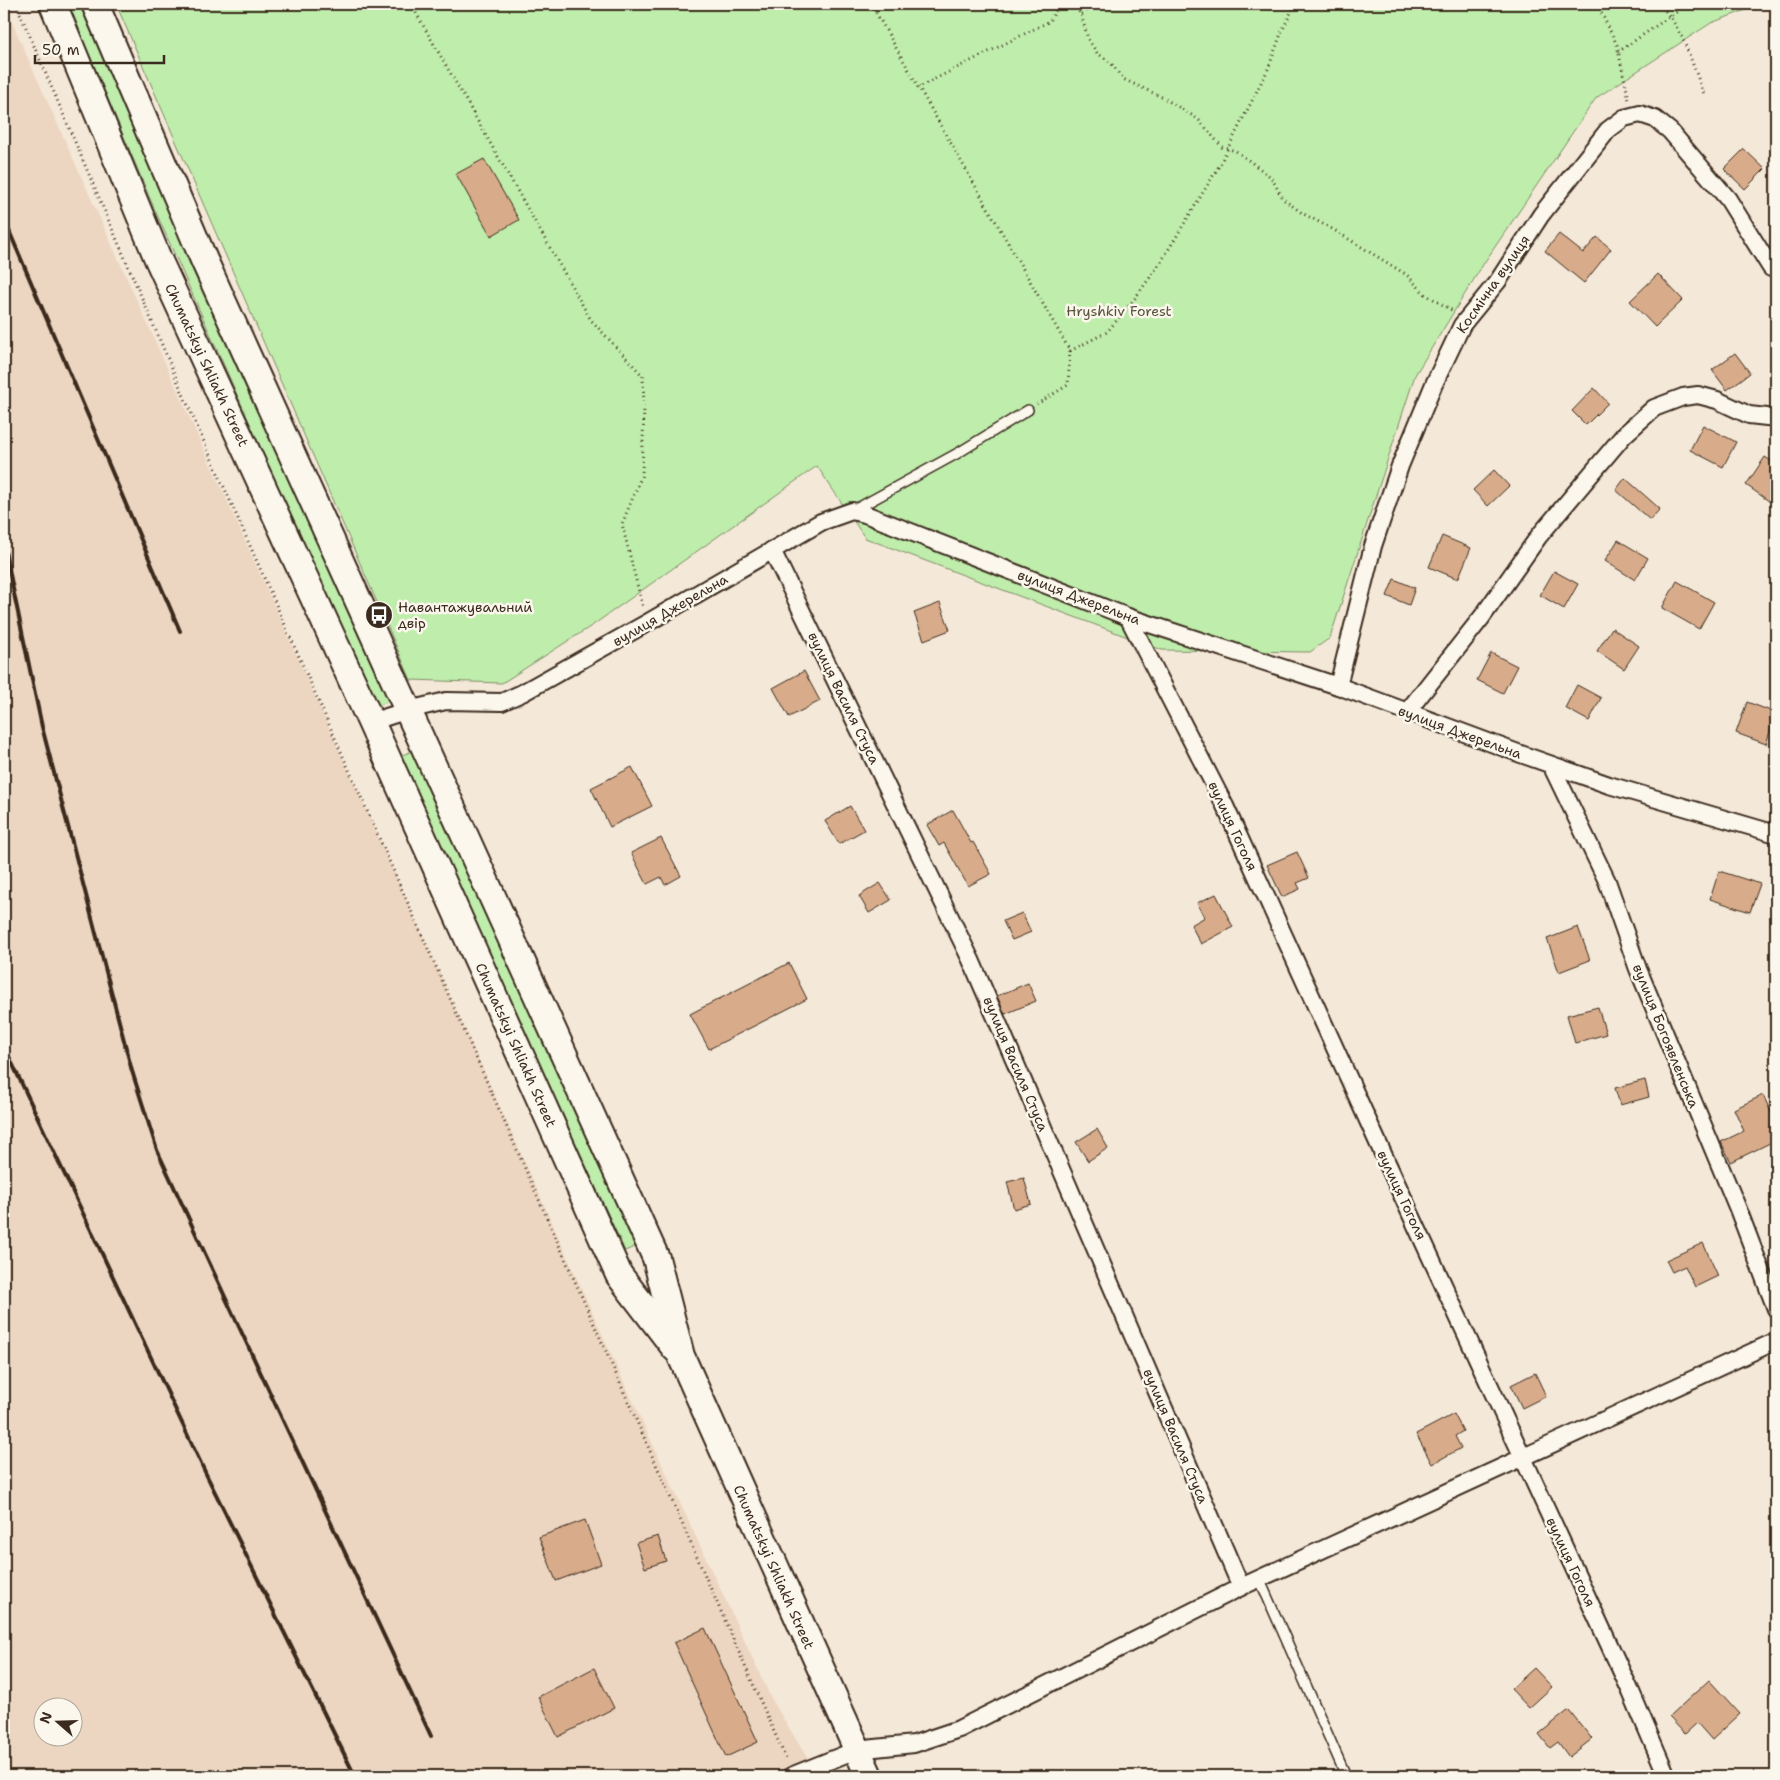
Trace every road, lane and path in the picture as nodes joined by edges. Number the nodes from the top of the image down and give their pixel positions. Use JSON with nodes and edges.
{"nodes":[{"id":1,"x":16,"y":4,"type":"edge"},
{"id":2,"x":53,"y":4,"type":"edge"},
{"id":3,"x":95,"y":4,"type":"edge"},
{"id":4,"x":411,"y":4,"type":"edge"},
{"id":5,"x":871,"y":4,"type":"edge"},
{"id":6,"x":1059,"y":4,"type":"edge"},
{"id":7,"x":1072,"y":4,"type":"edge"},
{"id":8,"x":1097,"y":4,"type":"edge"},
{"id":9,"x":1295,"y":4,"type":"edge"},
{"id":10,"x":1597,"y":4,"type":"edge"},
{"id":11,"x":1658,"y":4,"type":"edge"},
{"id":12,"x":1688,"y":4,"type":"edge"},
{"id":13,"x":1081,"y":14,"type":"junction"},
{"id":14,"x":1670,"y":16,"type":"junction"},
{"id":15,"x":1618,"y":52,"type":"junction"},
{"id":16,"x":917,"y":88,"type":"junction"},
{"id":17,"x":1704,"y":94,"type":"dead end"},
{"id":18,"x":1632,"y":116,"type":"junction"},
{"id":19,"x":1228,"y":148,"type":"junction"},
{"id":20,"x":1771,"y":268,"type":"dead end"},
{"id":21,"x":1466,"y":319,"type":"junction"},
{"id":22,"x":1070,"y":351,"type":"junction"},
{"id":23,"x":1028,"y":410,"type":"joint"},
{"id":24,"x":1776,"y":418,"type":"edge"},
{"id":25,"x":852,"y":511,"type":"junction"},
{"id":26,"x":772,"y":550,"type":"junction"},
{"id":27,"x":1128,"y":617,"type":"junction"},
{"id":28,"x":647,"y":623,"type":"junction"},
{"id":29,"x":1338,"y":686,"type":"junction"},
{"id":30,"x":408,"y":710,"type":"junction"},
{"id":31,"x":1406,"y":712,"type":"junction"},
{"id":32,"x":372,"y":722,"type":"junction"},
{"id":33,"x":1551,"y":765,"type":"junction"},
{"id":34,"x":1776,"y":834,"type":"edge"},
{"id":35,"x":1776,"y":1309,"type":"edge"},
{"id":36,"x":1776,"y":1341,"type":"edge"},
{"id":37,"x":681,"y":1356,"type":"junction"},
{"id":38,"x":1522,"y":1456,"type":"junction"},
{"id":39,"x":1259,"y":1578,"type":"junction"},
{"id":40,"x":1241,"y":1587,"type":"junction"},
{"id":41,"x":856,"y":1750,"type":"junction"},
{"id":42,"x":792,"y":1776,"type":"edge"},
{"id":43,"x":869,"y":1776,"type":"edge"},
{"id":44,"x":1346,"y":1776,"type":"edge"},
{"id":45,"x":1668,"y":1776,"type":"edge"}],
"edges":[{"from":1,"to":42,"type":"path"},
{"from":2,"to":32,"type":"main road","name":"Chumatskyi Shliakh Street"},
{"from":3,"to":30,"type":"main road","name":"Chumatskyi Shliakh Street"},
{"from":4,"to":28,"type":"path"},
{"from":5,"to":16,"type":"path"},
{"from":6,"to":16,"type":"path"},
{"from":7,"to":13,"type":"path"},
{"from":8,"to":13,"type":"path"},
{"from":9,"to":19,"type":"path"},
{"from":10,"to":15,"type":"path"},
{"from":11,"to":14,"type":"path"},
{"from":12,"to":14,"type":"path"},
{"from":13,"to":19,"type":"path"},
{"from":14,"to":15,"type":"path"},
{"from":14,"to":17,"type":"path"},
{"from":15,"to":18,"type":"path"},
{"from":16,"to":22,"type":"path"},
{"from":18,"to":20,"type":"street"},
{"from":18,"to":21,"type":"street","name":"Космічна вулиця"},
{"from":19,"to":21,"type":"path"},
{"from":19,"to":22,"type":"path"},
{"from":21,"to":29,"type":"street","name":"Космічна вулиця"},
{"from":22,"to":23,"type":"path"},
{"from":23,"to":25,"type":"lane"},
{"from":24,"to":31,"type":"street"},
{"from":25,"to":26,"type":"street","name":"вулиця Джерельна"},
{"from":25,"to":27,"type":"street","name":"вулиця Джерельна"},
{"from":26,"to":28,"type":"street","name":"вулиця Джерельна"},
{"from":26,"to":40,"type":"street","name":"вулиця Василя Стуса"},
{"from":27,"to":29,"type":"street","name":"вулиця Джерельна"},
{"from":27,"to":38,"type":"street","name":"вулиця Гоголя"},
{"from":28,"to":30,"type":"street","name":"вулиця Джерельна"},
{"from":29,"to":31,"type":"street","name":"вулиця Джерельна"},
{"from":30,"to":32,"type":"street"},
{"from":30,"to":37,"type":"main road","name":"Chumatskyi Shliakh Street"},
{"from":31,"to":33,"type":"street","name":"вулиця Джерельна"},
{"from":32,"to":37,"type":"main road","name":"Chumatskyi Shliakh Street"},
{"from":33,"to":34,"type":"street","name":"вулиця Джерельна"},
{"from":33,"to":35,"type":"street","name":"вулиця Богоявленська"},
{"from":36,"to":38,"type":"street"},
{"from":37,"to":41,"type":"main road","name":"Chumatskyi Shliakh Street"},
{"from":38,"to":39,"type":"street"},
{"from":38,"to":45,"type":"street","name":"вулиця Гоголя"},
{"from":39,"to":40,"type":"street"},
{"from":39,"to":44,"type":"lane"},
{"from":40,"to":41,"type":"street"},
{"from":41,"to":42,"type":"street"},
{"from":41,"to":43,"type":"main road","name":"Chumatskyi Shliakh Street"}]}
